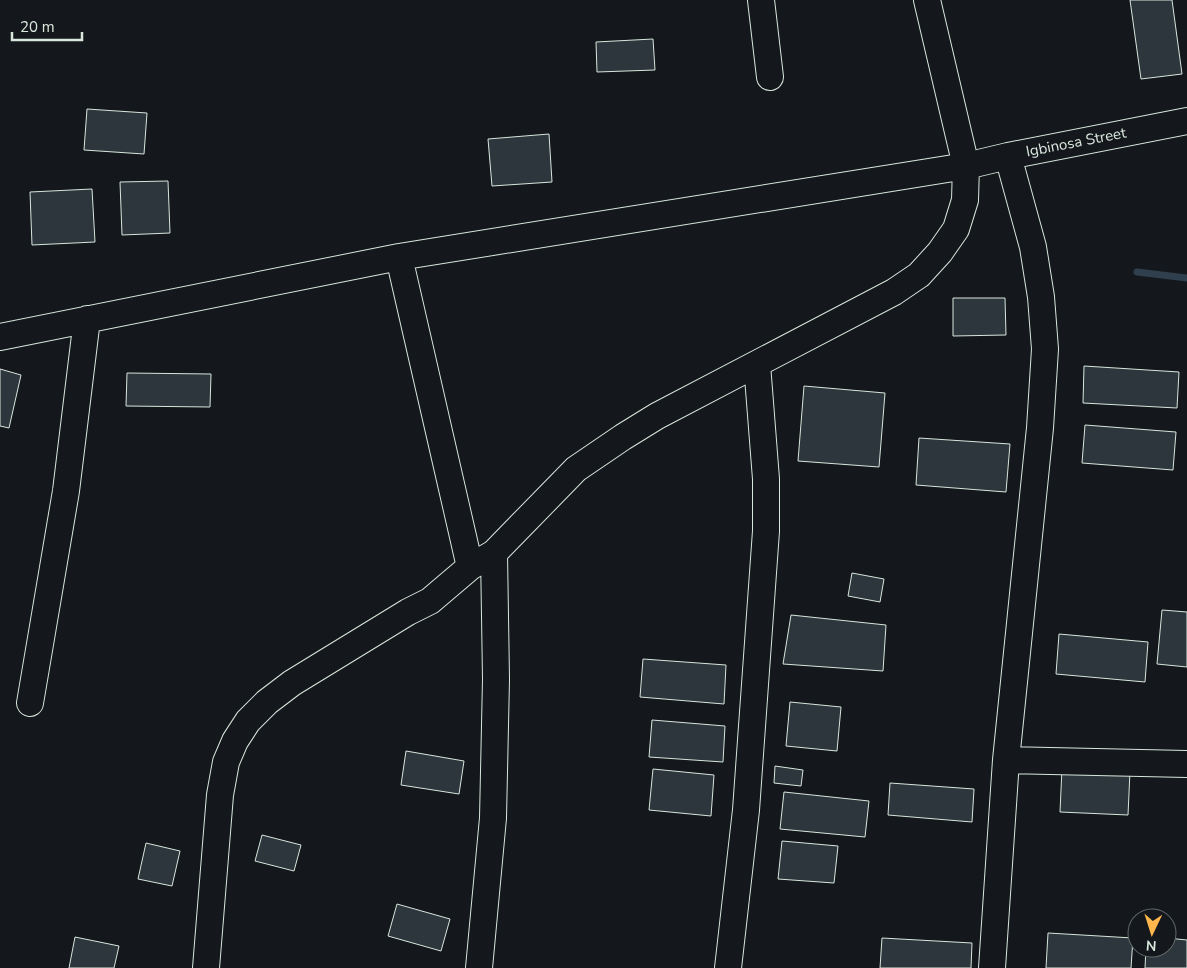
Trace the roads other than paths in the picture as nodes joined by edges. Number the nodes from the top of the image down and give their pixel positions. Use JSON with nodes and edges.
{"nodes":[{"id":1,"x":761,"y":0,"type":"edge"},
{"id":2,"x":927,"y":0,"type":"edge"},
{"id":3,"x":770,"y":77,"type":"dead end"},
{"id":4,"x":1187,"y":121,"type":"edge"},
{"id":5,"x":1008,"y":156,"type":"junction"},
{"id":6,"x":966,"y":166,"type":"junction"},
{"id":7,"x":399,"y":257,"type":"junction"},
{"id":8,"x":87,"y":319,"type":"junction"},
{"id":9,"x":0,"y":336,"type":"edge"},
{"id":10,"x":757,"y":364,"type":"junction"},
{"id":11,"x":494,"y":553,"type":"junction"},
{"id":12,"x":470,"y":567,"type":"junction"},
{"id":13,"x":30,"y":703,"type":"dead end"},
{"id":14,"x":1006,"y":760,"type":"junction"},
{"id":15,"x":1187,"y":764,"type":"edge"},
{"id":16,"x":206,"y":968,"type":"edge"},
{"id":17,"x":478,"y":968,"type":"edge"},
{"id":18,"x":728,"y":968,"type":"edge"},
{"id":19,"x":992,"y":968,"type":"edge"}],
"edges":[{"from":1,"to":3,"type":"street"},
{"from":2,"to":6,"type":"street"},
{"from":4,"to":5,"type":"street","name":"Igbinosa Street"},
{"from":5,"to":6,"type":"street","name":"Igbinosa Street"},
{"from":5,"to":14,"type":"street"},
{"from":6,"to":7,"type":"street","name":"Igbinosa Street"},
{"from":6,"to":10,"type":"street"},
{"from":7,"to":8,"type":"street","name":"Igbinosa Street"},
{"from":7,"to":12,"type":"street"},
{"from":8,"to":9,"type":"street","name":"Igbinosa Street"},
{"from":8,"to":13,"type":"street"},
{"from":10,"to":11,"type":"street"},
{"from":10,"to":18,"type":"street"},
{"from":11,"to":12,"type":"street"},
{"from":11,"to":17,"type":"street"},
{"from":12,"to":16,"type":"street"},
{"from":14,"to":15,"type":"street"},
{"from":14,"to":19,"type":"street"}]}
